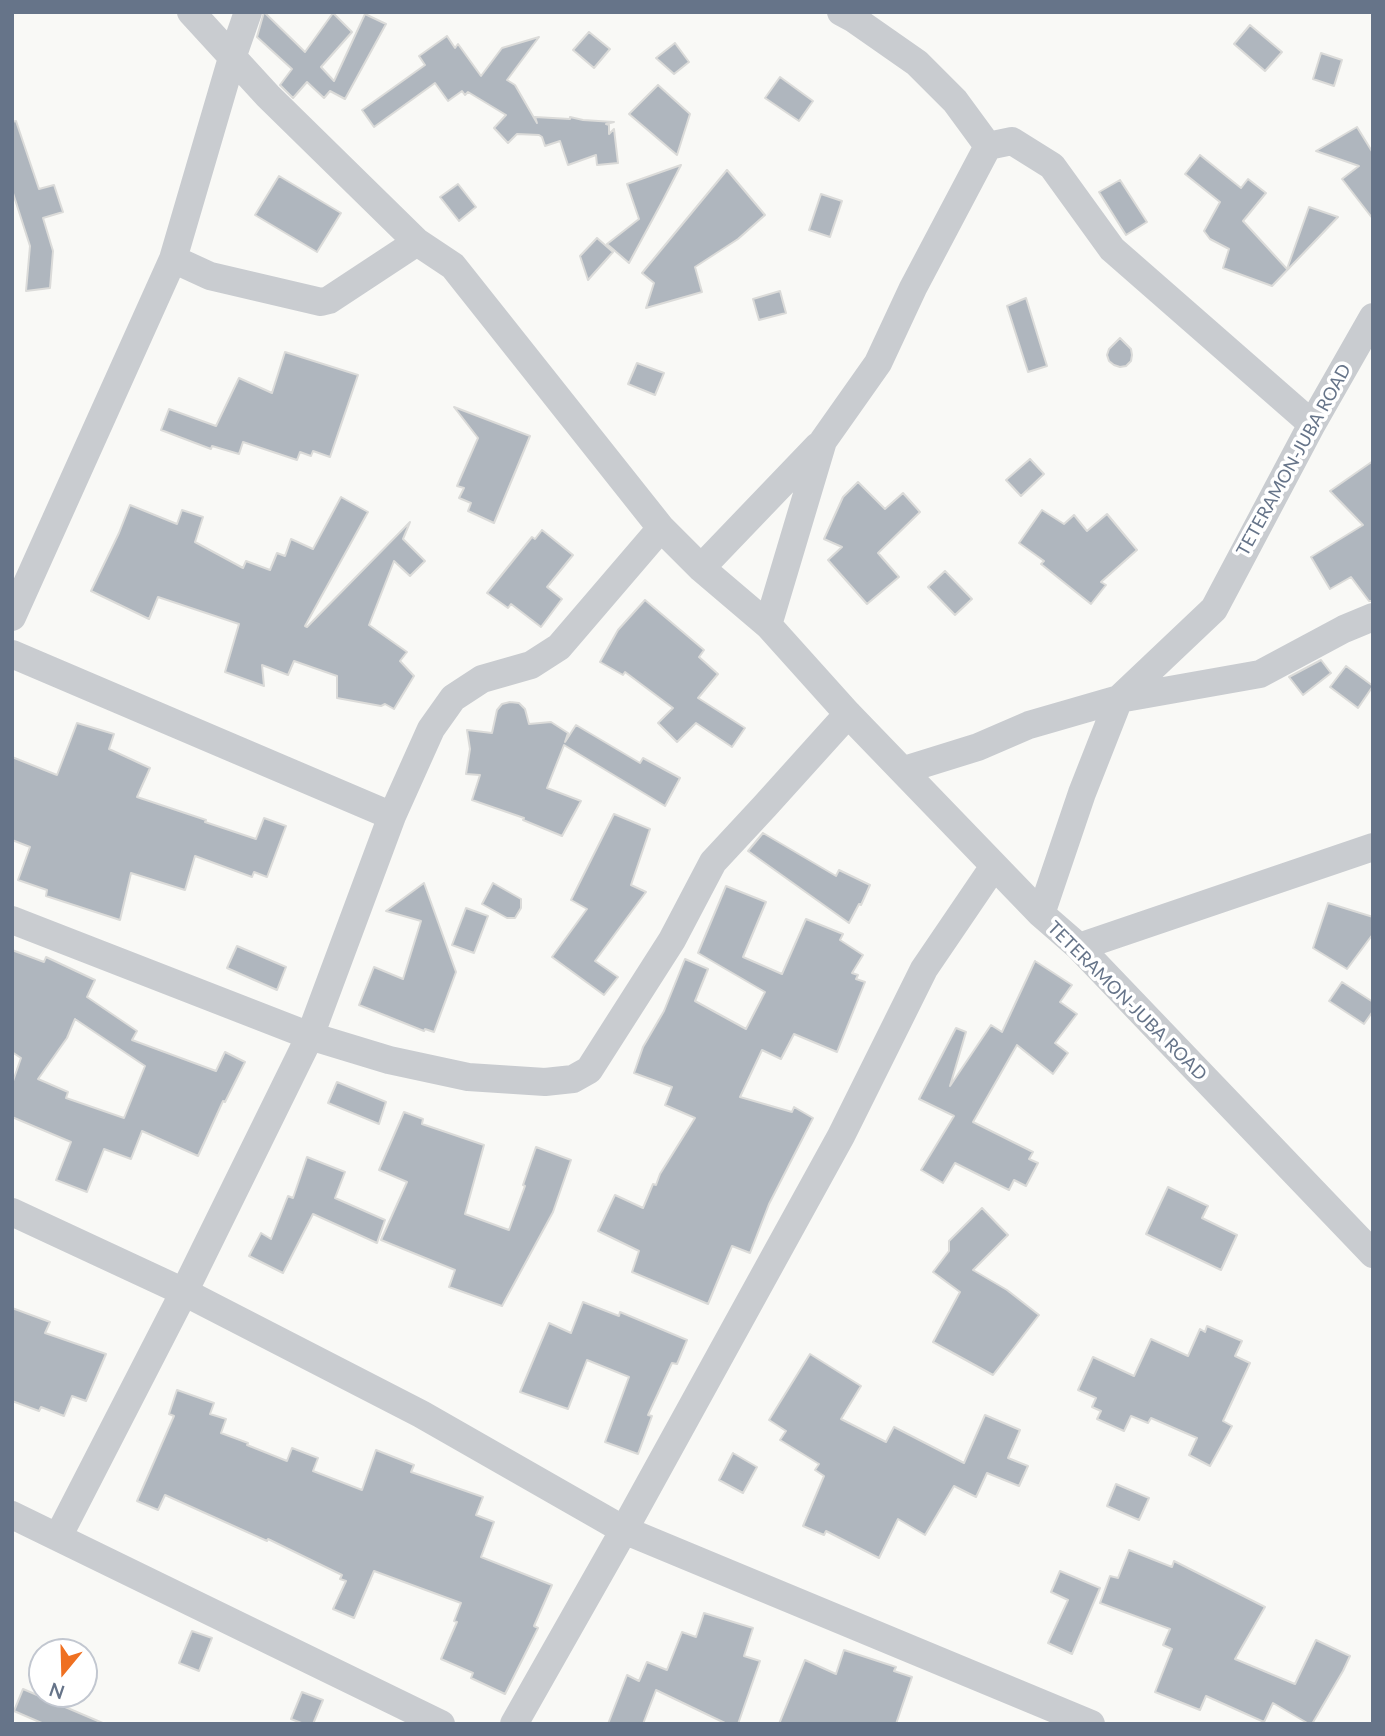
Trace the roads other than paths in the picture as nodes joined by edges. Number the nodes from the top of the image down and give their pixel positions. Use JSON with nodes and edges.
{"nodes":[{"id":1,"x":191,"y":12,"type":"edge"},
{"id":2,"x":248,"y":12,"type":"edge"},
{"id":3,"x":841,"y":12,"type":"edge"},
{"id":4,"x":232,"y":58,"type":"junction"},
{"id":5,"x":988,"y":146,"type":"junction"},
{"id":6,"x":417,"y":242,"type":"junction"},
{"id":7,"x":173,"y":258,"type":"junction"},
{"id":8,"x":1373,"y":317,"type":"edge"},
{"id":9,"x":1312,"y":424,"type":"junction"},
{"id":10,"x":823,"y":441,"type":"junction"},
{"id":11,"x":661,"y":528,"type":"junction"},
{"id":12,"x":701,"y":568,"type":"junction"},
{"id":13,"x":12,"y":617,"type":"edge"},
{"id":14,"x":1373,"y":617,"type":"edge"},
{"id":15,"x":768,"y":625,"type":"junction"},
{"id":16,"x":12,"y":654,"type":"edge"},
{"id":17,"x":1119,"y":699,"type":"junction"},
{"id":18,"x":848,"y":714,"type":"junction"},
{"id":19,"x":904,"y":771,"type":"junction"},
{"id":20,"x":392,"y":816,"type":"junction"},
{"id":21,"x":1373,"y":847,"type":"edge"},
{"id":22,"x":994,"y":866,"type":"junction"},
{"id":23,"x":1041,"y":914,"type":"junction"},
{"id":24,"x":12,"y":920,"type":"edge"},
{"id":25,"x":1079,"y":947,"type":"junction"},
{"id":26,"x":310,"y":1036,"type":"junction"},
{"id":27,"x":12,"y":1212,"type":"edge"},
{"id":28,"x":1373,"y":1254,"type":"edge"},
{"id":29,"x":184,"y":1292,"type":"junction"},
{"id":30,"x":12,"y":1515,"type":"edge"},
{"id":31,"x":624,"y":1530,"type":"junction"},
{"id":32,"x":58,"y":1537,"type":"junction"},
{"id":33,"x":441,"y":1724,"type":"edge"},
{"id":34,"x":514,"y":1724,"type":"edge"},
{"id":35,"x":1091,"y":1724,"type":"edge"}],
"edges":[{"from":1,"to":4,"type":"street"},
{"from":2,"to":4,"type":"street"},
{"from":3,"to":5,"type":"street"},
{"from":4,"to":6,"type":"street"},
{"from":4,"to":7,"type":"street"},
{"from":5,"to":9,"type":"street"},
{"from":5,"to":10,"type":"street"},
{"from":6,"to":7,"type":"street"},
{"from":6,"to":11,"type":"street"},
{"from":7,"to":13,"type":"street"},
{"from":8,"to":9,"type":"street","name":"TETERAMON-JUBA ROAD"},
{"from":9,"to":17,"type":"street","name":"TETERAMON-JUBA ROAD"},
{"from":10,"to":12,"type":"street"},
{"from":10,"to":15,"type":"street"},
{"from":11,"to":12,"type":"street"},
{"from":11,"to":20,"type":"street"},
{"from":12,"to":15,"type":"street"},
{"from":14,"to":17,"type":"street"},
{"from":15,"to":18,"type":"street"},
{"from":16,"to":20,"type":"street"},
{"from":17,"to":19,"type":"street"},
{"from":17,"to":23,"type":"street","name":"TETERAMON-JUBA ROAD"},
{"from":18,"to":19,"type":"street"},
{"from":18,"to":26,"type":"street"},
{"from":19,"to":22,"type":"street"},
{"from":20,"to":26,"type":"street"},
{"from":21,"to":25,"type":"street"},
{"from":22,"to":23,"type":"street"},
{"from":22,"to":31,"type":"street"},
{"from":23,"to":25,"type":"street","name":"TETERAMON-JUBA ROAD"},
{"from":24,"to":26,"type":"street"},
{"from":25,"to":28,"type":"street","name":"TETERAMON-JUBA ROAD"},
{"from":26,"to":29,"type":"street"},
{"from":27,"to":29,"type":"street"},
{"from":29,"to":31,"type":"street"},
{"from":29,"to":32,"type":"street"},
{"from":30,"to":32,"type":"street"},
{"from":31,"to":34,"type":"street"},
{"from":31,"to":35,"type":"street"},
{"from":32,"to":33,"type":"street"}]}
